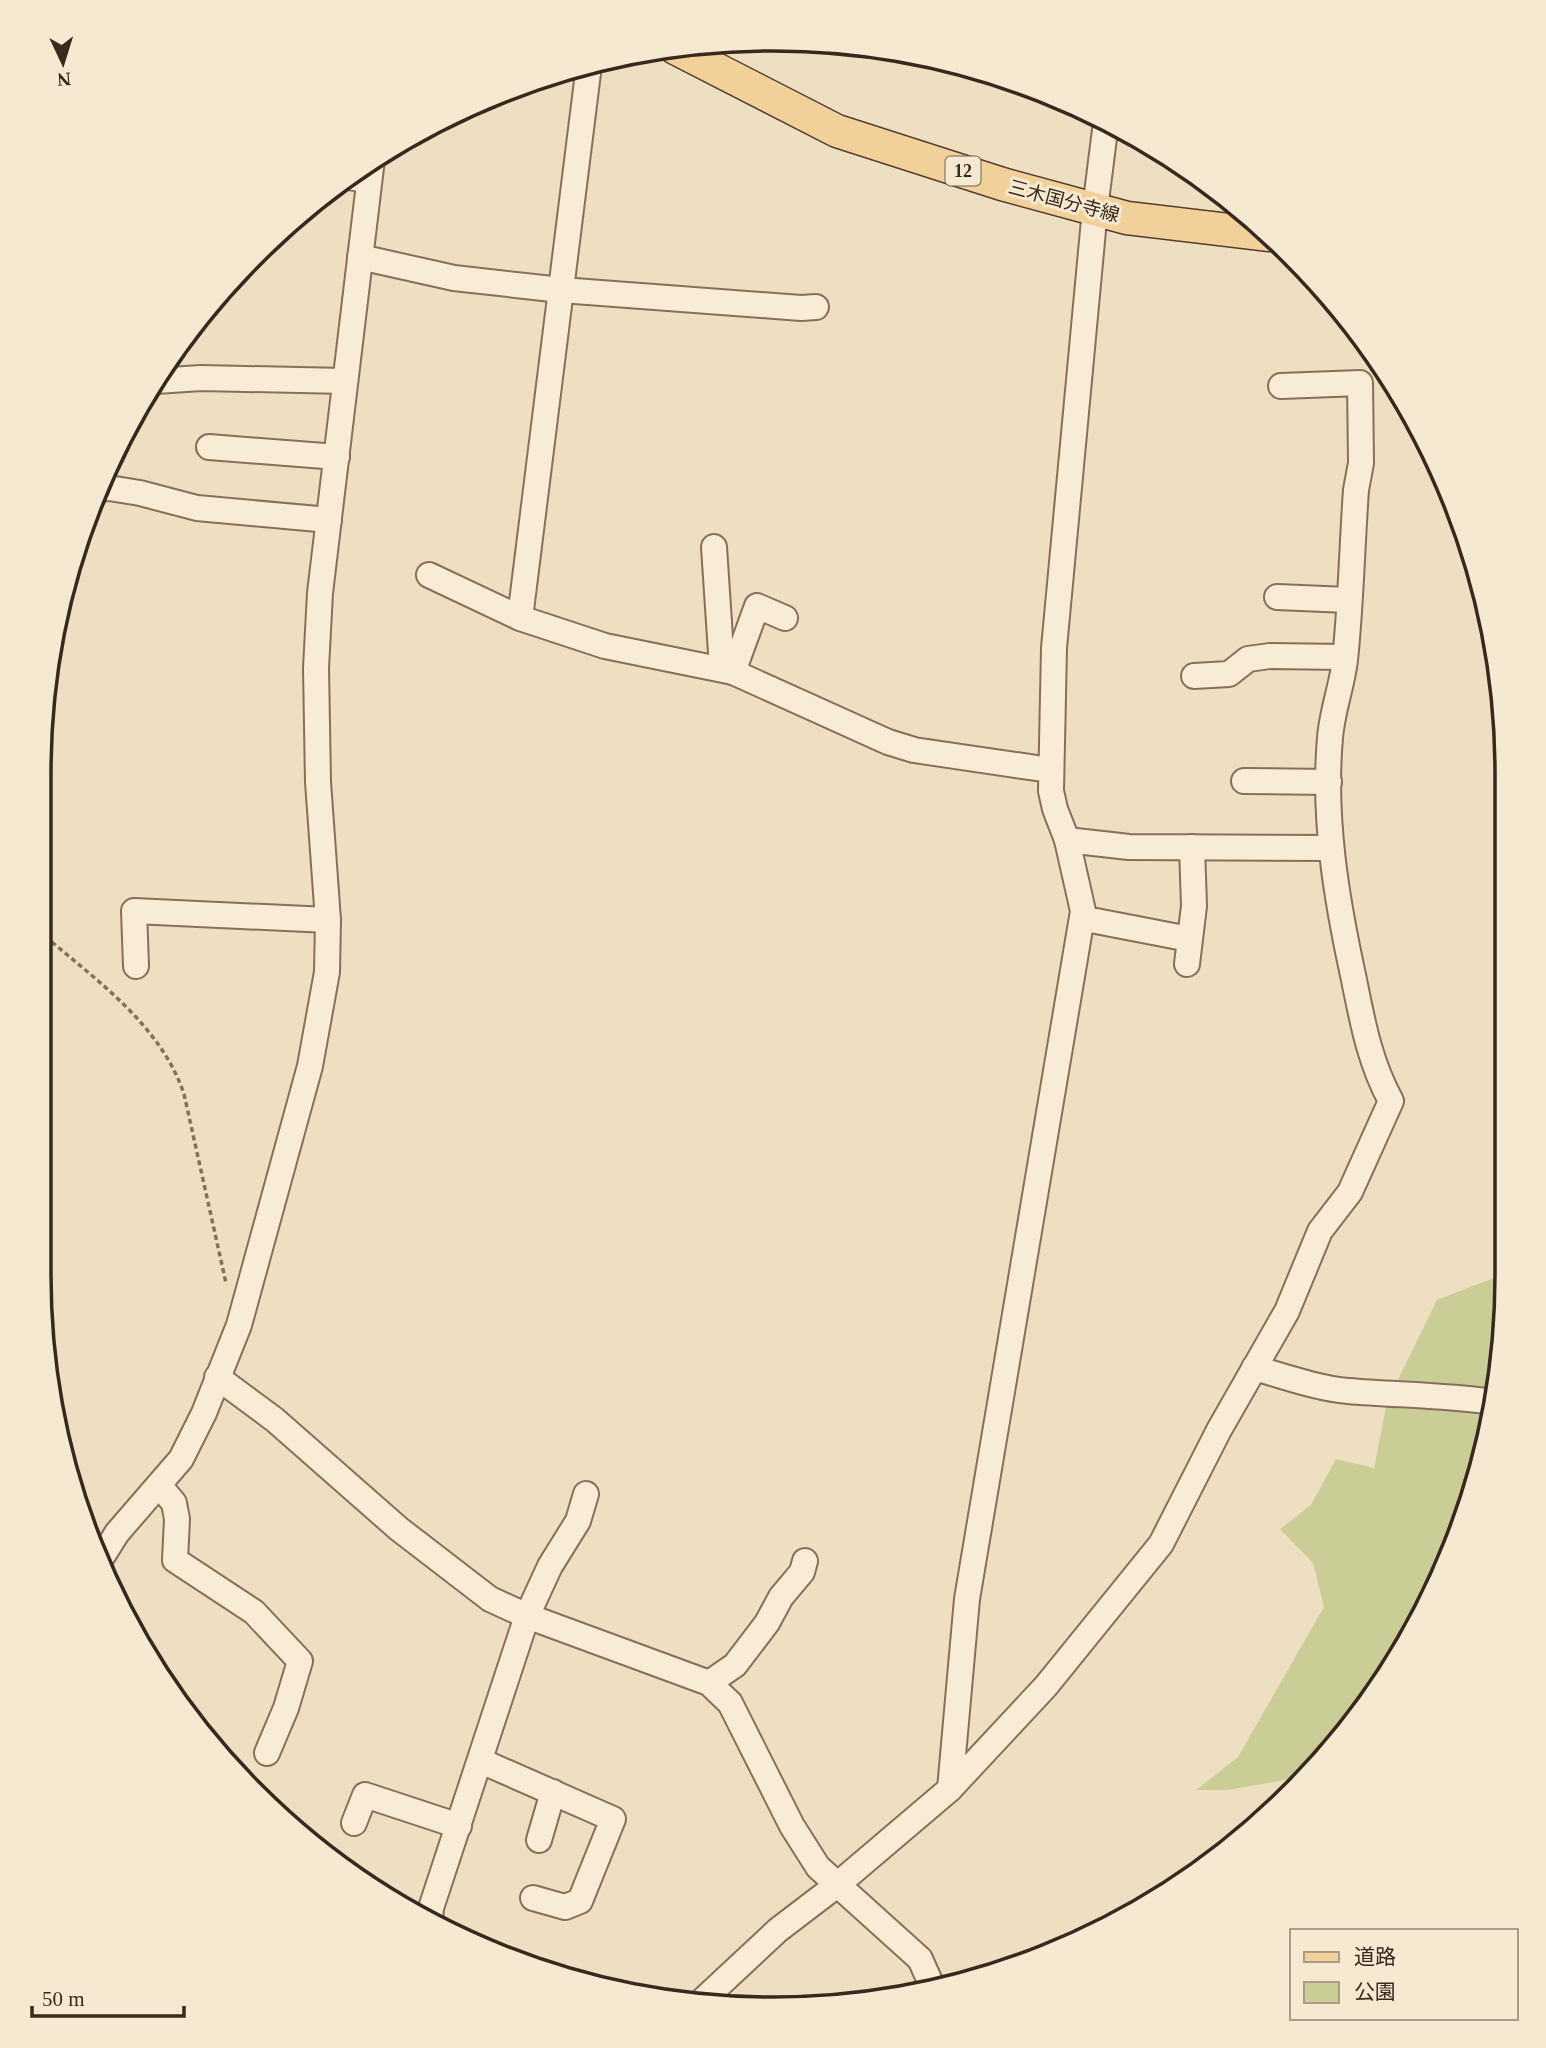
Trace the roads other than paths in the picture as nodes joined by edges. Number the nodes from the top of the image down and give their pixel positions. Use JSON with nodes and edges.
{"nodes":[{"id":1,"x":690,"y":56,"type":"edge"},
{"id":2,"x":588,"y":75,"type":"edge"},
{"id":3,"x":1105,"y":132,"type":"edge"},
{"id":4,"x":363,"y":179,"type":"edge"},
{"id":5,"x":1095,"y":209,"type":"junction"},
{"id":6,"x":1252,"y":233,"type":"edge"},
{"id":7,"x":360,"y":257,"type":"junction"},
{"id":8,"x":561,"y":290,"type":"junction"},
{"id":9,"x":816,"y":307,"type":"dead end"},
{"id":10,"x":167,"y":380,"type":"edge"},
{"id":11,"x":345,"y":381,"type":"junction"},
{"id":12,"x":1282,"y":386,"type":"dead end"},
{"id":13,"x":209,"y":447,"type":"dead end"},
{"id":14,"x":337,"y":457,"type":"junction"},
{"id":15,"x":110,"y":488,"type":"edge"},
{"id":16,"x":329,"y":520,"type":"junction"},
{"id":17,"x":714,"y":547,"type":"dead end"},
{"id":18,"x":429,"y":575,"type":"dead end"},
{"id":19,"x":1277,"y":597,"type":"dead end"},
{"id":20,"x":1348,"y":600,"type":"junction"},
{"id":21,"x":520,"y":618,"type":"junction"},
{"id":22,"x":785,"y":618,"type":"dead end"},
{"id":23,"x":1345,"y":657,"type":"junction"},
{"id":24,"x":728,"y":670,"type":"junction"},
{"id":25,"x":1194,"y":676,"type":"dead end"},
{"id":26,"x":1050,"y":770,"type":"junction"},
{"id":27,"x":1244,"y":781,"type":"dead end"},
{"id":28,"x":1329,"y":782,"type":"junction"},
{"id":29,"x":1067,"y":840,"type":"junction"},
{"id":30,"x":1192,"y":847,"type":"junction"},
{"id":31,"x":1331,"y":848,"type":"junction"},
{"id":32,"x":328,"y":920,"type":"junction"},
{"id":33,"x":1096,"y":921,"type":"dead end"},
{"id":34,"x":136,"y":965,"type":"dead end"},
{"id":35,"x":1254,"y":1367,"type":"junction"},
{"id":36,"x":217,"y":1377,"type":"junction"},
{"id":37,"x":1484,"y":1401,"type":"edge"},
{"id":38,"x":159,"y":1485,"type":"junction"},
{"id":39,"x":586,"y":1493,"type":"dead end"},
{"id":40,"x":106,"y":1551,"type":"edge"},
{"id":41,"x":805,"y":1560,"type":"dead end"},
{"id":42,"x":527,"y":1616,"type":"junction"},
{"id":43,"x":709,"y":1683,"type":"junction"},
{"id":44,"x":267,"y":1753,"type":"dead end"},
{"id":45,"x":481,"y":1761,"type":"junction"},
{"id":46,"x":950,"y":1789,"type":"junction"},
{"id":47,"x":553,"y":1792,"type":"junction"},
{"id":48,"x":354,"y":1823,"type":"dead end"},
{"id":49,"x":459,"y":1826,"type":"junction"},
{"id":50,"x":539,"y":1840,"type":"dead end"},
{"id":51,"x":837,"y":1885,"type":"junction"},
{"id":52,"x":533,"y":1898,"type":"dead end"},
{"id":53,"x":431,"y":1910,"type":"edge"},
{"id":54,"x":929,"y":1980,"type":"edge"},
{"id":55,"x":708,"y":1994,"type":"edge"}],
"edges":[{"from":1,"to":5,"type":"main road","name":"三木国分寺線","number":"12"},
{"from":2,"to":8,"type":"street"},
{"from":3,"to":5,"type":"street"},
{"from":4,"to":7,"type":"street"},
{"from":5,"to":6,"type":"main road","name":"三木国分寺線","number":"12"},
{"from":5,"to":26,"type":"street"},
{"from":7,"to":8,"type":"street"},
{"from":7,"to":11,"type":"street"},
{"from":8,"to":9,"type":"street"},
{"from":8,"to":21,"type":"street"},
{"from":10,"to":11,"type":"street"},
{"from":11,"to":14,"type":"street"},
{"from":12,"to":20,"type":"street"},
{"from":13,"to":14,"type":"street"},
{"from":14,"to":16,"type":"street"},
{"from":15,"to":16,"type":"street"},
{"from":16,"to":32,"type":"street"},
{"from":17,"to":24,"type":"street"},
{"from":18,"to":21,"type":"street"},
{"from":19,"to":20,"type":"street"},
{"from":20,"to":23,"type":"street"},
{"from":21,"to":24,"type":"street"},
{"from":22,"to":24,"type":"street"},
{"from":23,"to":25,"type":"street"},
{"from":23,"to":28,"type":"street"},
{"from":24,"to":26,"type":"street"},
{"from":26,"to":29,"type":"street"},
{"from":27,"to":28,"type":"street"},
{"from":28,"to":31,"type":"street"},
{"from":29,"to":30,"type":"street"},
{"from":29,"to":46,"type":"street"},
{"from":30,"to":31,"type":"street"},
{"from":30,"to":33,"type":"street"},
{"from":31,"to":35,"type":"street"},
{"from":32,"to":34,"type":"street"},
{"from":32,"to":36,"type":"street"},
{"from":35,"to":37,"type":"street"},
{"from":35,"to":46,"type":"street"},
{"from":36,"to":38,"type":"street"},
{"from":36,"to":42,"type":"street"},
{"from":38,"to":40,"type":"street"},
{"from":38,"to":44,"type":"street"},
{"from":39,"to":42,"type":"street"},
{"from":41,"to":43,"type":"street"},
{"from":42,"to":43,"type":"street"},
{"from":42,"to":45,"type":"street"},
{"from":43,"to":51,"type":"street"},
{"from":45,"to":47,"type":"street"},
{"from":45,"to":49,"type":"street"},
{"from":46,"to":51,"type":"street"},
{"from":47,"to":50,"type":"street"},
{"from":47,"to":52,"type":"street"},
{"from":48,"to":49,"type":"street"},
{"from":49,"to":53,"type":"street"},
{"from":51,"to":54,"type":"street"},
{"from":51,"to":55,"type":"street"}]}
